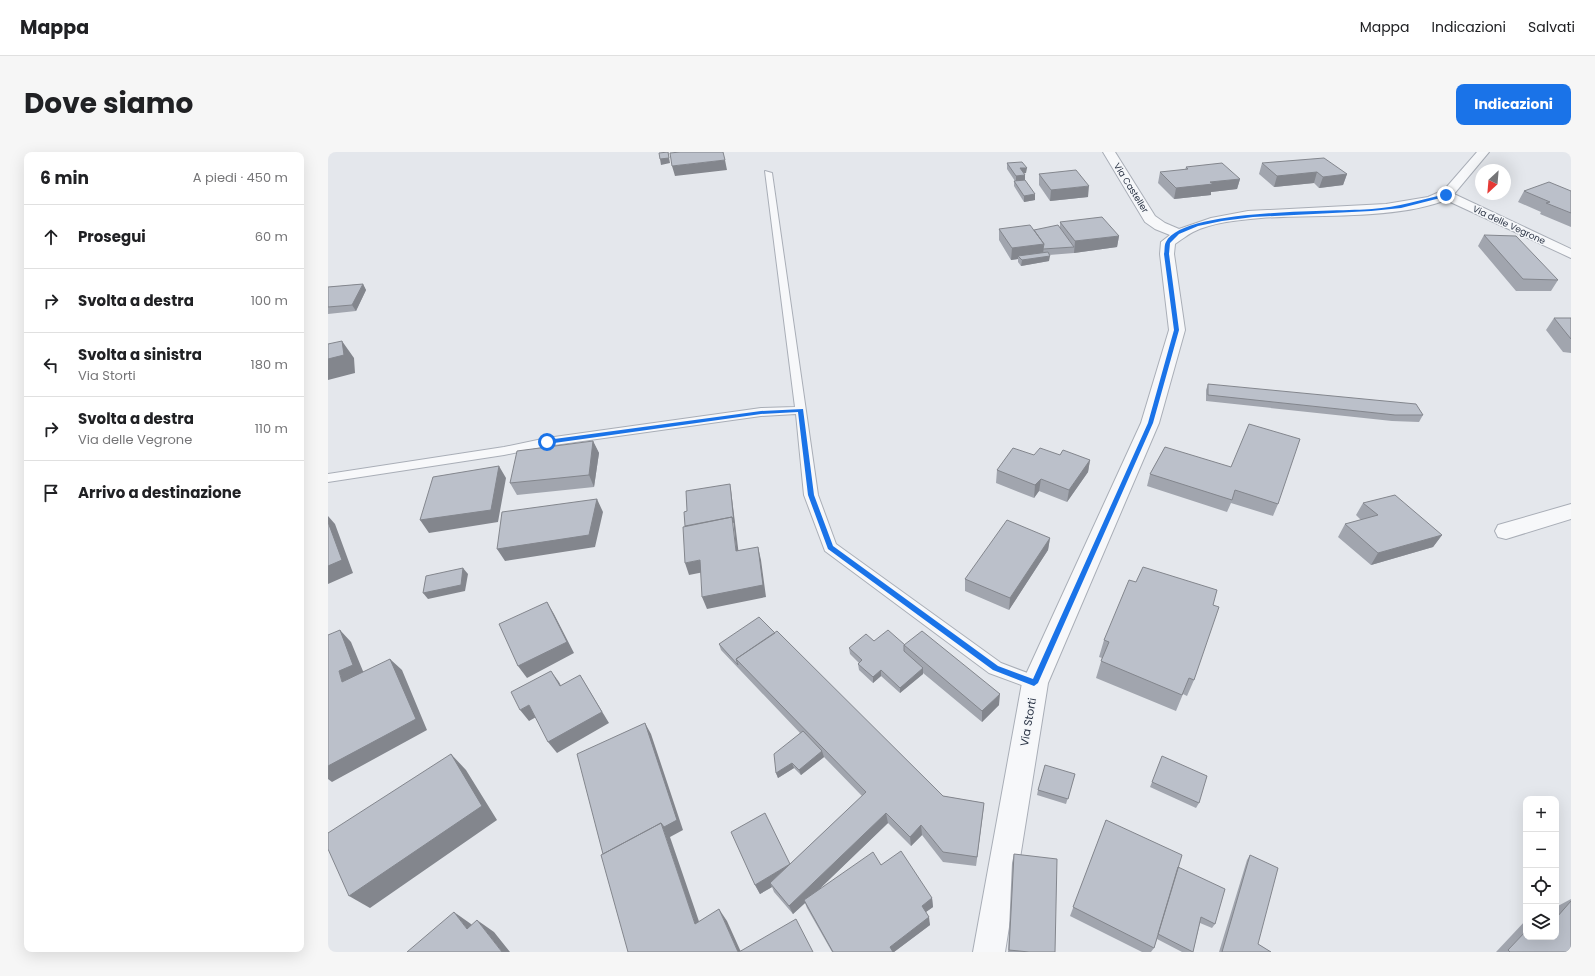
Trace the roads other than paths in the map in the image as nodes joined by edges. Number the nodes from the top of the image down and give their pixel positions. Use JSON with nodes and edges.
{"nodes":[{"id":1,"x":1109,"y":152,"type":"edge"},
{"id":2,"x":1483,"y":152,"type":"edge"},
{"id":3,"x":768,"y":173,"type":"dead end"},
{"id":4,"x":1446,"y":195,"type":"junction"},
{"id":5,"x":1177,"y":233,"type":"junction"},
{"id":6,"x":1571,"y":254,"type":"edge"},
{"id":7,"x":801,"y":410,"type":"junction"},
{"id":8,"x":328,"y":478,"type":"edge"},
{"id":9,"x":1571,"y":511,"type":"edge"},
{"id":10,"x":1506,"y":530,"type":"dead end"},
{"id":11,"x":1034,"y":683,"type":"junction"},
{"id":12,"x":989,"y":952,"type":"edge"}],
"edges":[{"from":1,"to":5,"type":"street","name":"Via Casteller"},
{"from":2,"to":4,"type":"street"},
{"from":3,"to":7,"type":"lane"},
{"from":4,"to":5,"type":"street"},
{"from":4,"to":6,"type":"street","name":"Via delle Vegrone"},
{"from":5,"to":11,"type":"street","name":"Via Storti"},
{"from":7,"to":8,"type":"lane"},
{"from":7,"to":11,"type":"lane"},
{"from":9,"to":10,"type":"street"},
{"from":11,"to":12,"type":"street","name":"Via Storti"}]}
